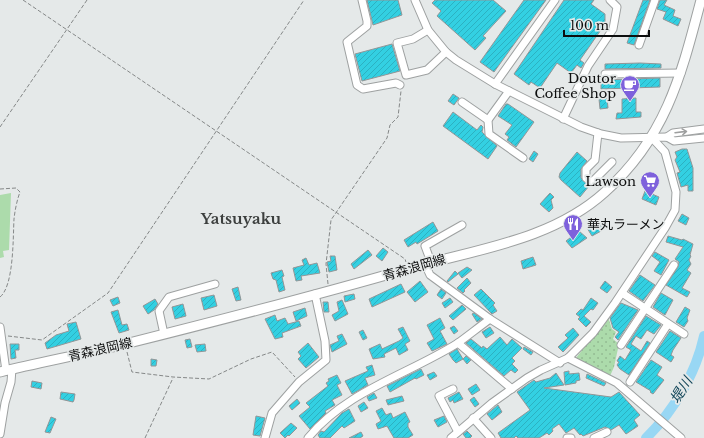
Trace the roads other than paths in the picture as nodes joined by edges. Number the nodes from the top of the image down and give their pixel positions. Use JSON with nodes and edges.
{"nodes":[{"id":1,"x":362,"y":0,"type":"edge"},
{"id":2,"x":415,"y":0,"type":"edge"},
{"id":3,"x":555,"y":0,"type":"edge"},
{"id":4,"x":610,"y":0,"type":"edge"},
{"id":5,"x":655,"y":0,"type":"edge"},
{"id":6,"x":701,"y":0,"type":"edge"},
{"id":7,"x":428,"y":30,"type":"junction"},
{"id":8,"x":639,"y":45,"type":"dead end"},
{"id":9,"x":446,"y":52,"type":"junction"},
{"id":10,"x":681,"y":73,"type":"junction"},
{"id":11,"x":605,"y":74,"type":"dead end"},
{"id":12,"x":495,"y":84,"type":"junction"},
{"id":13,"x":400,"y":85,"type":"road end"},
{"id":14,"x":509,"y":91,"type":"junction"},
{"id":15,"x":462,"y":102,"type":"dead end"},
{"id":16,"x":563,"y":119,"type":"junction"},
{"id":17,"x":488,"y":120,"type":"junction"},
{"id":18,"x":700,"y":129,"type":"edge"},
{"id":19,"x":598,"y":133,"type":"junction"},
{"id":20,"x":667,"y":137,"type":"junction"},
{"id":21,"x":652,"y":138,"type":"junction"},
{"id":22,"x":701,"y":138,"type":"edge"},
{"id":23,"x":523,"y":158,"type":"dead end"},
{"id":24,"x":612,"y":162,"type":"dead end"},
{"id":25,"x":462,"y":225,"type":"dead end"},
{"id":26,"x":428,"y":263,"type":"junction"},
{"id":27,"x":674,"y":265,"type":"dead end"},
{"id":28,"x":215,"y":284,"type":"dead end"},
{"id":29,"x":622,"y":293,"type":"junction"},
{"id":30,"x":314,"y":294,"type":"junction"},
{"id":31,"x":644,"y":309,"type":"junction"},
{"id":32,"x":490,"y":319,"type":"junction"},
{"id":33,"x":668,"y":324,"type":"junction"},
{"id":34,"x":0,"y":327,"type":"edge"},
{"id":35,"x":164,"y":334,"type":"junction"},
{"id":36,"x":684,"y":334,"type":"dead end"},
{"id":37,"x":458,"y":343,"type":"junction"},
{"id":38,"x":621,"y":344,"type":"dead end"},
{"id":39,"x":568,"y":358,"type":"junction"},
{"id":40,"x":560,"y":363,"type":"junction"},
{"id":41,"x":6,"y":371,"type":"edge"},
{"id":42,"x":630,"y":382,"type":"dead end"},
{"id":43,"x":453,"y":389,"type":"dead end"},
{"id":44,"x":512,"y":389,"type":"junction"},
{"id":45,"x":473,"y":418,"type":"junction"},
{"id":46,"x":458,"y":432,"type":"junction"},
{"id":47,"x":607,"y":432,"type":"dead end"},
{"id":48,"x":0,"y":434,"type":"edge"},
{"id":49,"x":681,"y":437,"type":"edge"},
{"id":50,"x":265,"y":438,"type":"edge"},
{"id":51,"x":308,"y":438,"type":"edge"},
{"id":52,"x":451,"y":438,"type":"edge"},
{"id":53,"x":491,"y":438,"type":"edge"},
{"id":54,"x":567,"y":438,"type":"edge"},
{"id":55,"x":571,"y":438,"type":"edge"},
{"id":56,"x":594,"y":438,"type":"edge"}],
"edges":[{"from":1,"to":13,"type":"street"},
{"from":2,"to":7,"type":"street"},
{"from":3,"to":12,"type":"street"},
{"from":4,"to":16,"type":"street"},
{"from":5,"to":8,"type":"street"},
{"from":6,"to":10,"type":"main road","name":"青森浪岡線"},
{"from":7,"to":9,"type":"street"},
{"from":7,"to":9,"type":"street"},
{"from":9,"to":12,"type":"street"},
{"from":10,"to":11,"type":"street"},
{"from":10,"to":21,"type":"main road","name":"青森浪岡線"},
{"from":12,"to":14,"type":"street"},
{"from":14,"to":16,"type":"street"},
{"from":14,"to":17,"type":"street"},
{"from":15,"to":17,"type":"street"},
{"from":16,"to":19,"type":"street"},
{"from":17,"to":23,"type":"street"},
{"from":20,"to":18,"type":"street","one_way":true},
{"from":19,"to":21,"type":"street"},
{"from":19,"to":24,"type":"street"},
{"from":20,"to":21,"type":"street"},
{"from":20,"to":22,"type":"street"},
{"from":21,"to":26,"type":"main road","name":"青森浪岡線"},
{"from":21,"to":29,"type":"street"},
{"from":25,"to":26,"type":"street"},
{"from":26,"to":30,"type":"main road","name":"青森浪岡線"},
{"from":26,"to":32,"type":"street"},
{"from":27,"to":31,"type":"street"},
{"from":28,"to":35,"type":"street"},
{"from":29,"to":31,"type":"street"},
{"from":29,"to":39,"type":"street"},
{"from":30,"to":35,"type":"main road","name":"青森浪岡線"},
{"from":30,"to":50,"type":"street"},
{"from":31,"to":33,"type":"street"},
{"from":31,"to":38,"type":"street"},
{"from":32,"to":37,"type":"street"},
{"from":32,"to":40,"type":"street"},
{"from":33,"to":36,"type":"street"},
{"from":33,"to":42,"type":"street"},
{"from":34,"to":41,"type":"street"},
{"from":35,"to":41,"type":"main road","name":"青森浪岡線"},
{"from":37,"to":44,"type":"street"},
{"from":37,"to":51,"type":"street"},
{"from":39,"to":40,"type":"street"},
{"from":39,"to":49,"type":"street"},
{"from":40,"to":44,"type":"street"},
{"from":41,"to":48,"type":"street"},
{"from":43,"to":46,"type":"street"},
{"from":44,"to":45,"type":"street"},
{"from":45,"to":46,"type":"street"},
{"from":45,"to":53,"type":"street"},
{"from":46,"to":52,"type":"street"},
{"from":47,"to":56,"type":"street"},
{"from":54,"to":55,"type":"street"}]}
